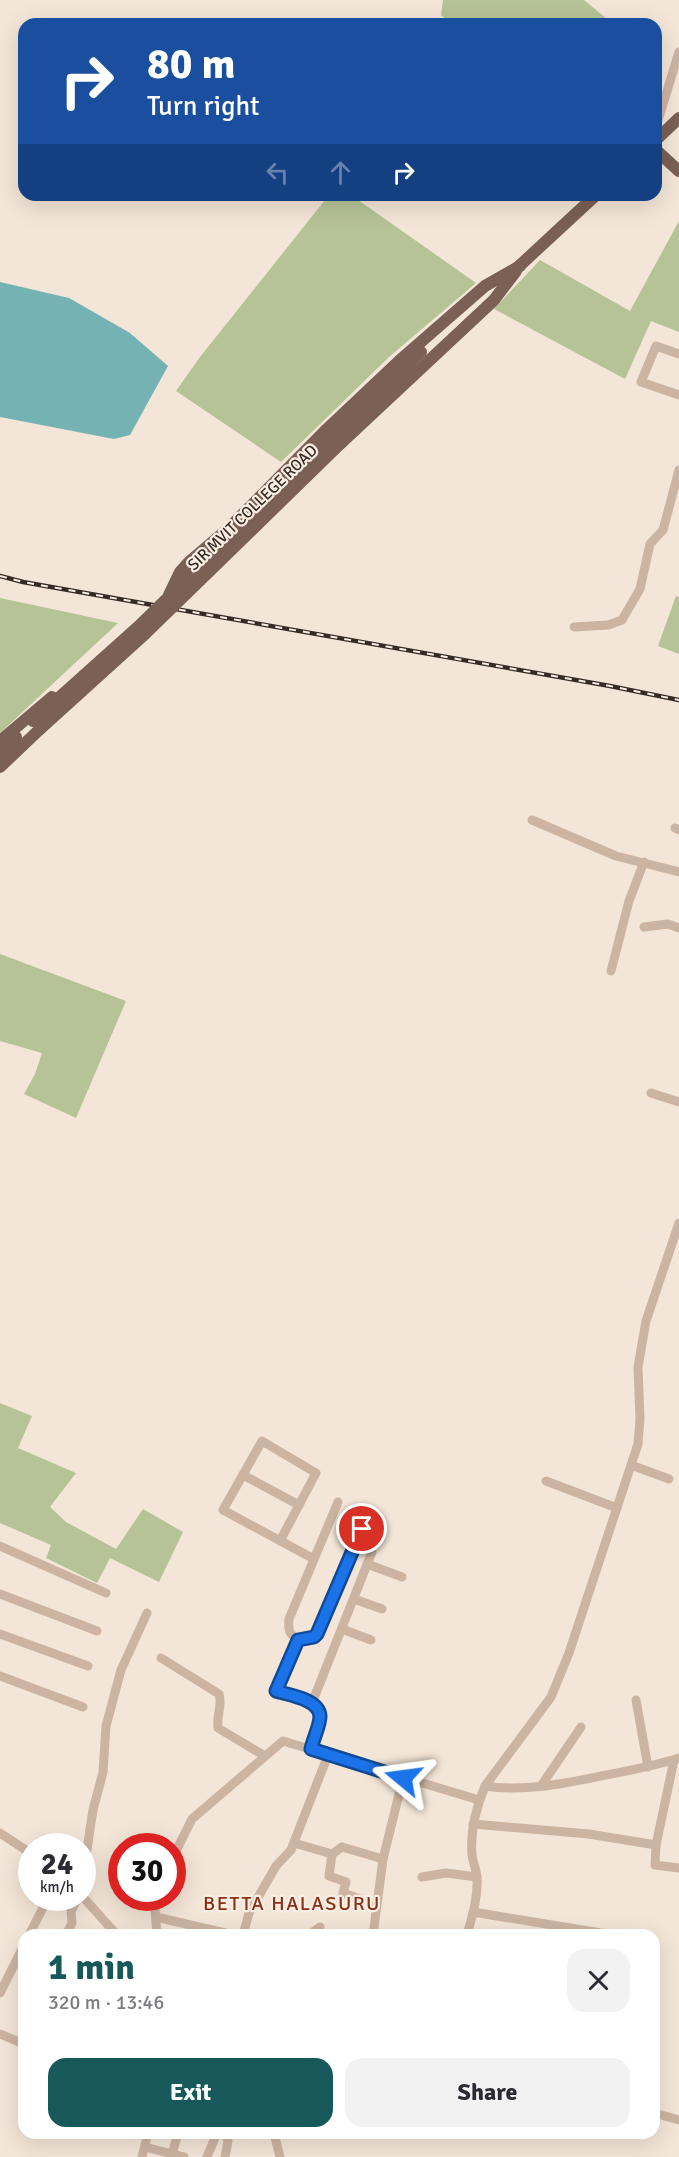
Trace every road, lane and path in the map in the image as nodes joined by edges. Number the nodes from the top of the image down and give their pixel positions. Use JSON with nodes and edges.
{"nodes":[{"id":1,"x":679,"y":51,"type":"edge"},
{"id":2,"x":662,"y":107,"type":"edge"},
{"id":3,"x":679,"y":118,"type":"edge"},
{"id":4,"x":662,"y":134,"type":"edge"},
{"id":5,"x":662,"y":155,"type":"edge"},
{"id":6,"x":679,"y":171,"type":"edge"},
{"id":7,"x":590,"y":201,"type":"edge"},
{"id":8,"x":520,"y":266,"type":"junction"},
{"id":9,"x":679,"y":354,"type":"edge"},
{"id":10,"x":679,"y":395,"type":"edge"},
{"id":11,"x":679,"y":470,"type":"edge"},
{"id":12,"x":574,"y":627,"type":"dead end"},
{"id":13,"x":36,"y":725,"type":"junction"},
{"id":14,"x":0,"y":741,"type":"edge"},
{"id":15,"x":0,"y":753,"type":"edge"},
{"id":16,"x":0,"y":767,"type":"edge"},
{"id":17,"x":532,"y":820,"type":"dead end"},
{"id":18,"x":645,"y":862,"type":"junction"},
{"id":19,"x":679,"y":872,"type":"edge"},
{"id":20,"x":644,"y":927,"type":"dead end"},
{"id":21,"x":679,"y":928,"type":"edge"},
{"id":22,"x":611,"y":971,"type":"dead end"},
{"id":23,"x":651,"y":1094,"type":"dead end"},
{"id":24,"x":679,"y":1102,"type":"edge"},
{"id":25,"x":679,"y":1223,"type":"edge"},
{"id":26,"x":631,"y":1465,"type":"junction"},
{"id":27,"x":243,"y":1475,"type":"junction"},
{"id":28,"x":669,"y":1479,"type":"dead end"},
{"id":29,"x":546,"y":1481,"type":"dead end"},
{"id":30,"x":338,"y":1502,"type":"dead end"},
{"id":31,"x":299,"y":1505,"type":"junction"},
{"id":32,"x":617,"y":1508,"type":"junction"},
{"id":33,"x":370,"y":1510,"type":"dead end"},
{"id":34,"x":280,"y":1540,"type":"junction"},
{"id":35,"x":0,"y":1546,"type":"edge"},
{"id":36,"x":372,"y":1552,"type":"dead end"},
{"id":37,"x":314,"y":1558,"type":"junction"},
{"id":38,"x":367,"y":1564,"type":"junction"},
{"id":39,"x":402,"y":1576,"type":"dead end"},
{"id":40,"x":106,"y":1593,"type":"dead end"},
{"id":41,"x":0,"y":1594,"type":"edge"},
{"id":42,"x":354,"y":1599,"type":"junction"},
{"id":43,"x":382,"y":1609,"type":"dead end"},
{"id":44,"x":147,"y":1613,"type":"dead end"},
{"id":45,"x":342,"y":1629,"type":"junction"},
{"id":46,"x":97,"y":1631,"type":"dead end"},
{"id":47,"x":0,"y":1634,"type":"edge"},
{"id":48,"x":298,"y":1640,"type":"junction"},
{"id":49,"x":371,"y":1640,"type":"dead end"},
{"id":50,"x":161,"y":1658,"type":"dead end"},
{"id":51,"x":88,"y":1666,"type":"dead end"},
{"id":52,"x":0,"y":1676,"type":"edge"},
{"id":53,"x":636,"y":1700,"type":"dead end"},
{"id":54,"x":312,"y":1703,"type":"junction"},
{"id":55,"x":83,"y":1707,"type":"dead end"},
{"id":56,"x":581,"y":1727,"type":"dead end"},
{"id":57,"x":311,"y":1749,"type":"junction"},
{"id":58,"x":328,"y":1755,"type":"junction"},
{"id":59,"x":265,"y":1756,"type":"junction"},
{"id":60,"x":676,"y":1759,"type":"edge"},
{"id":61,"x":648,"y":1767,"type":"junction"},
{"id":62,"x":403,"y":1778,"type":"junction"},
{"id":63,"x":484,"y":1786,"type":"junction"},
{"id":64,"x":541,"y":1786,"type":"junction"},
{"id":65,"x":479,"y":1800,"type":"junction"},
{"id":66,"x":472,"y":1824,"type":"junction"},
{"id":67,"x":0,"y":1833,"type":"edge"},
{"id":68,"x":89,"y":1833,"type":"edge"},
{"id":69,"x":185,"y":1833,"type":"edge"},
{"id":70,"x":294,"y":1843,"type":"junction"},
{"id":71,"x":18,"y":1845,"type":"edge"},
{"id":72,"x":656,"y":1845,"type":"junction"},
{"id":73,"x":332,"y":1854,"type":"junction"},
{"id":74,"x":383,"y":1859,"type":"junction"},
{"id":75,"x":679,"y":1868,"type":"edge"},
{"id":76,"x":477,"y":1876,"type":"junction"},
{"id":77,"x":422,"y":1877,"type":"dead end"},
{"id":78,"x":360,"y":1899,"type":"dead end"},
{"id":79,"x":41,"y":1911,"type":"edge"},
{"id":80,"x":71,"y":1911,"type":"edge"},
{"id":81,"x":92,"y":1911,"type":"edge"},
{"id":82,"x":157,"y":1911,"type":"edge"},
{"id":83,"x":473,"y":1912,"type":"junction"},
{"id":84,"x":156,"y":1917,"type":"junction"},
{"id":85,"x":320,"y":1927,"type":"dead end"},
{"id":86,"x":32,"y":1929,"type":"edge"},
{"id":87,"x":69,"y":1929,"type":"edge"},
{"id":88,"x":108,"y":1929,"type":"edge"},
{"id":89,"x":157,"y":1929,"type":"edge"},
{"id":90,"x":208,"y":1929,"type":"edge"},
{"id":91,"x":245,"y":1929,"type":"edge"},
{"id":92,"x":317,"y":1929,"type":"edge"},
{"id":93,"x":374,"y":1929,"type":"edge"},
{"id":94,"x":469,"y":1929,"type":"edge"},
{"id":95,"x":577,"y":1929,"type":"edge"},
{"id":96,"x":18,"y":1957,"type":"edge"},
{"id":97,"x":0,"y":1993,"type":"edge"},
{"id":98,"x":0,"y":2034,"type":"edge"},
{"id":99,"x":18,"y":2042,"type":"edge"},
{"id":100,"x":660,"y":2115,"type":"edge"},
{"id":101,"x":679,"y":2120,"type":"edge"},
{"id":102,"x":177,"y":2139,"type":"edge"},
{"id":103,"x":214,"y":2139,"type":"edge"},
{"id":104,"x":227,"y":2139,"type":"edge"},
{"id":105,"x":276,"y":2139,"type":"edge"},
{"id":106,"x":143,"y":2152,"type":"edge"},
{"id":107,"x":176,"y":2156,"type":"edge"},
{"id":108,"x":207,"y":2157,"type":"edge"},
{"id":109,"x":225,"y":2157,"type":"edge"},
{"id":110,"x":280,"y":2157,"type":"edge"}],
"edges":[{"from":1,"to":2,"type":"street"},
{"from":3,"to":4,"type":"main road"},
{"from":5,"to":6,"type":"main road"},
{"from":7,"to":8,"type":"main road","name":"SIR MVIT COLLEGE ROAD"},
{"from":8,"to":13,"type":"main road","name":"SIR MVIT COLLEGE ROAD","bridge":true},
{"from":8,"to":14,"type":"main road","name":"SIR MVIT COLLEGE ROAD"},
{"from":9,"to":10,"type":"street"},
{"from":11,"to":12,"type":"street"},
{"from":13,"to":15,"type":"main road","name":"SIR MVIT COLLEGE ROAD"},
{"from":13,"to":16,"type":"main road","name":"SIR MVIT COLLEGE ROAD"},
{"from":17,"to":18,"type":"street"},
{"from":18,"to":19,"type":"street"},
{"from":18,"to":22,"type":"street"},
{"from":20,"to":21,"type":"street"},
{"from":23,"to":24,"type":"street"},
{"from":25,"to":26,"type":"street"},
{"from":26,"to":28,"type":"street"},
{"from":26,"to":32,"type":"street"},
{"from":27,"to":31,"type":"street"},
{"from":27,"to":31,"type":"street"},
{"from":27,"to":34,"type":"street"},
{"from":29,"to":32,"type":"street"},
{"from":30,"to":37,"type":"street"},
{"from":31,"to":34,"type":"street"},
{"from":32,"to":63,"type":"street"},
{"from":33,"to":48,"type":"street"},
{"from":34,"to":37,"type":"street"},
{"from":35,"to":40,"type":"street"},
{"from":36,"to":38,"type":"street"},
{"from":37,"to":48,"type":"street"},
{"from":38,"to":39,"type":"street"},
{"from":38,"to":42,"type":"street"},
{"from":41,"to":46,"type":"street"},
{"from":42,"to":43,"type":"street"},
{"from":42,"to":45,"type":"street"},
{"from":44,"to":68,"type":"street"},
{"from":45,"to":49,"type":"street"},
{"from":45,"to":54,"type":"street"},
{"from":47,"to":51,"type":"street"},
{"from":48,"to":54,"type":"street"},
{"from":50,"to":59,"type":"street"},
{"from":52,"to":55,"type":"street"},
{"from":53,"to":61,"type":"street"},
{"from":54,"to":57,"type":"street"},
{"from":56,"to":64,"type":"street"},
{"from":57,"to":58,"type":"street"},
{"from":57,"to":59,"type":"street"},
{"from":58,"to":62,"type":"street"},
{"from":58,"to":70,"type":"street"},
{"from":59,"to":69,"type":"street"},
{"from":60,"to":61,"type":"street"},
{"from":60,"to":72,"type":"street"},
{"from":61,"to":64,"type":"street"},
{"from":62,"to":65,"type":"street"},
{"from":62,"to":74,"type":"street"},
{"from":63,"to":64,"type":"street"},
{"from":63,"to":65,"type":"street"},
{"from":65,"to":66,"type":"street"},
{"from":66,"to":72,"type":"street"},
{"from":66,"to":76,"type":"street"},
{"from":67,"to":71,"type":"street"},
{"from":70,"to":73,"type":"street"},
{"from":70,"to":91,"type":"street"},
{"from":72,"to":75,"type":"street"},
{"from":73,"to":74,"type":"street"},
{"from":73,"to":78,"type":"street"},
{"from":74,"to":93,"type":"street"},
{"from":76,"to":77,"type":"street"},
{"from":76,"to":83,"type":"street"},
{"from":79,"to":86,"type":"street"},
{"from":80,"to":87,"type":"street"},
{"from":81,"to":88,"type":"street"},
{"from":82,"to":84,"type":"street"},
{"from":83,"to":94,"type":"street"},
{"from":83,"to":95,"type":"street"},
{"from":84,"to":89,"type":"street"},
{"from":84,"to":90,"type":"street"},
{"from":85,"to":92,"type":"street"},
{"from":96,"to":97,"type":"street"},
{"from":98,"to":99,"type":"street"},
{"from":100,"to":101,"type":"street"},
{"from":102,"to":107,"type":"street"},
{"from":103,"to":108,"type":"street"},
{"from":104,"to":109,"type":"street"},
{"from":105,"to":110,"type":"street"},
{"from":106,"to":107,"type":"street"}]}
